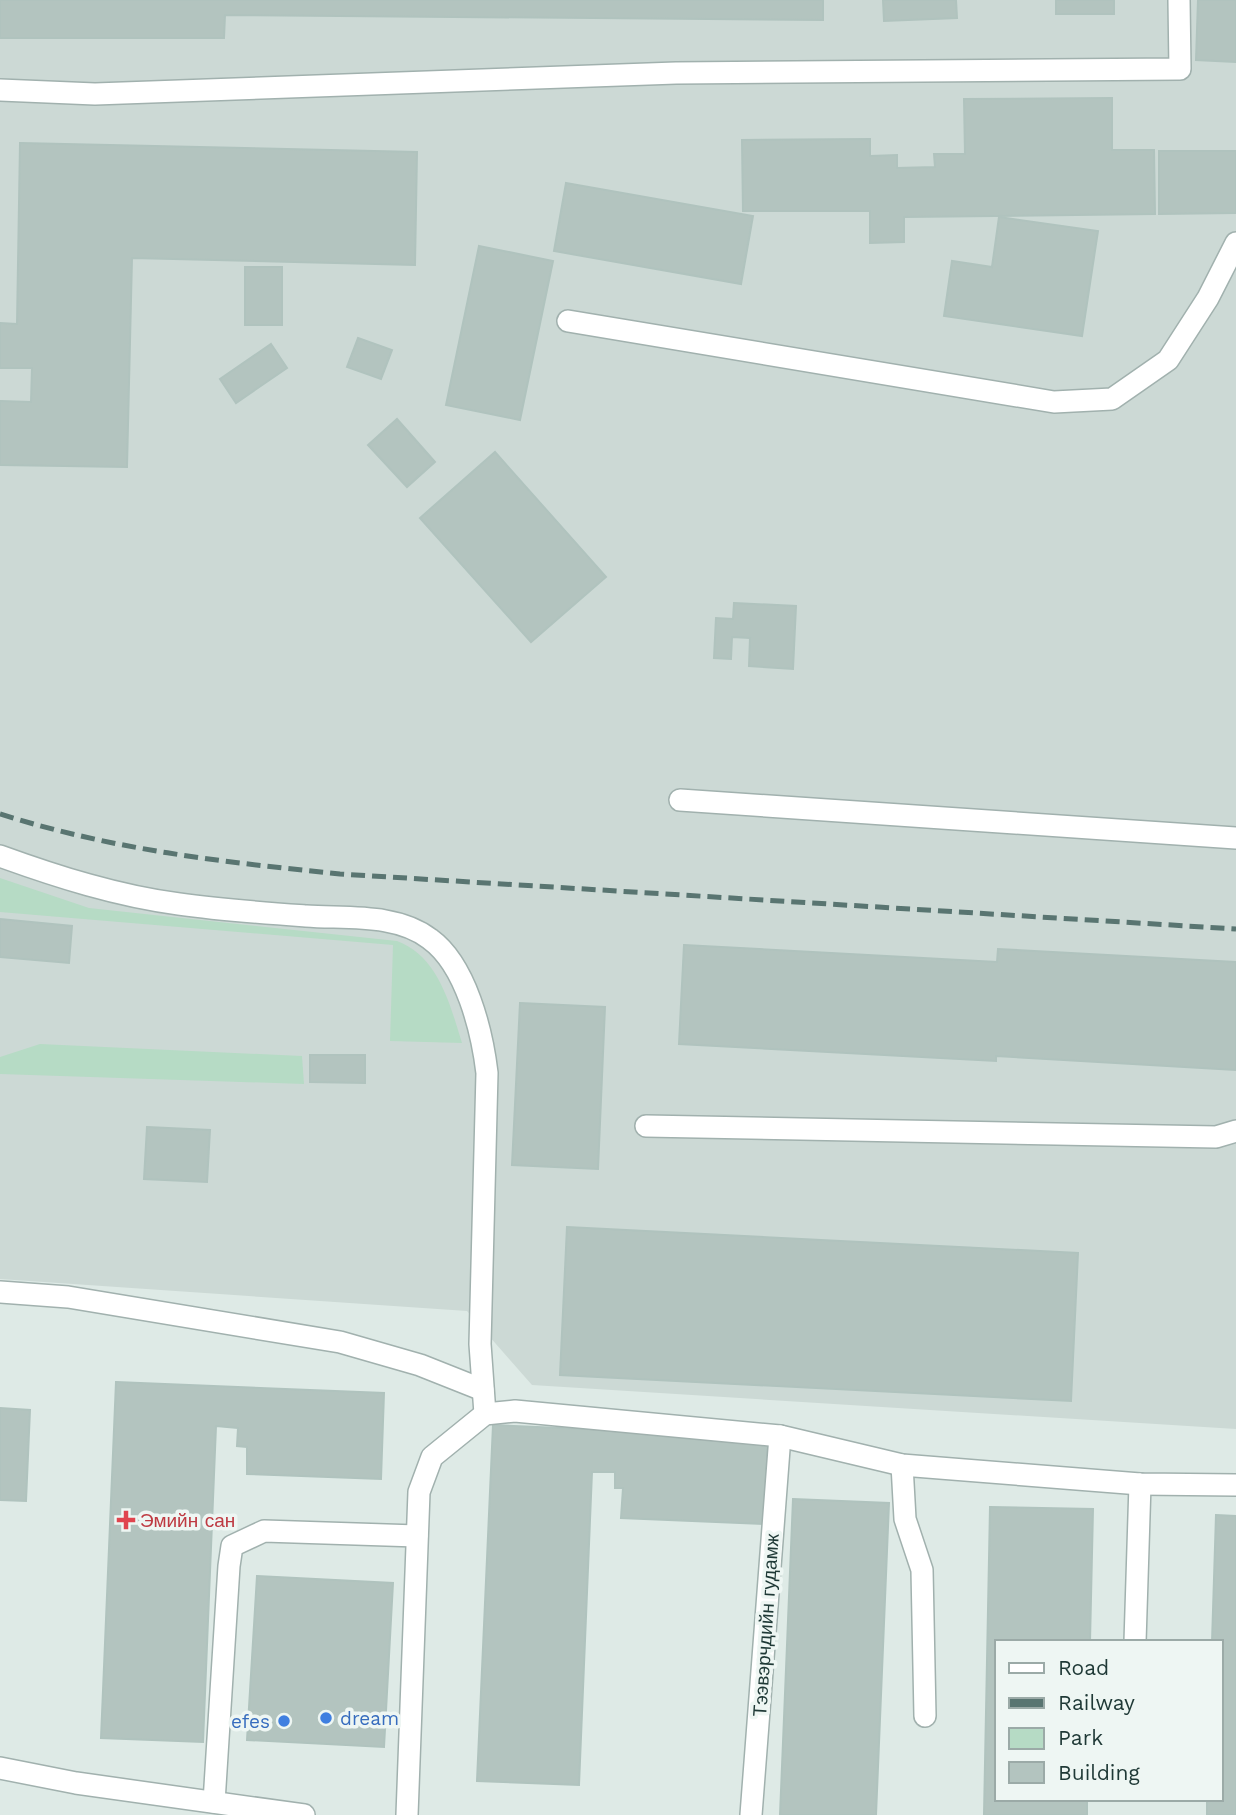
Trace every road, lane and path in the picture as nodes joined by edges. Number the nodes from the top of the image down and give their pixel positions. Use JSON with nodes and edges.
{"nodes":[{"id":1,"x":1179,"y":0,"type":"edge"},
{"id":2,"x":0,"y":90,"type":"edge"},
{"id":3,"x":1236,"y":243,"type":"edge"},
{"id":4,"x":568,"y":321,"type":"dead end"},
{"id":5,"x":680,"y":800,"type":"dead end"},
{"id":6,"x":1236,"y":838,"type":"edge"},
{"id":7,"x":0,"y":856,"type":"edge"},
{"id":8,"x":646,"y":1126,"type":"dead end"},
{"id":9,"x":1236,"y":1131,"type":"edge"},
{"id":10,"x":0,"y":1292,"type":"edge"},
{"id":11,"x":483,"y":1390,"type":"junction"},
{"id":12,"x":485,"y":1414,"type":"junction"},
{"id":13,"x":780,"y":1436,"type":"junction"},
{"id":14,"x":902,"y":1465,"type":"junction"},
{"id":15,"x":1140,"y":1484,"type":"junction"},
{"id":16,"x":1236,"y":1485,"type":"edge"},
{"id":17,"x":417,"y":1536,"type":"junction"},
{"id":18,"x":1135,"y":1640,"type":"edge"},
{"id":19,"x":925,"y":1716,"type":"dead end"},
{"id":20,"x":0,"y":1768,"type":"edge"},
{"id":21,"x":214,"y":1802,"type":"junction"},
{"id":22,"x":304,"y":1815,"type":"edge"},
{"id":23,"x":407,"y":1815,"type":"edge"},
{"id":24,"x":751,"y":1815,"type":"edge"}],
"edges":[{"from":1,"to":2,"type":"lane"},
{"from":3,"to":4,"type":"lane"},
{"from":5,"to":6,"type":"lane"},
{"from":7,"to":11,"type":"lane"},
{"from":8,"to":9,"type":"lane"},
{"from":10,"to":11,"type":"lane"},
{"from":11,"to":12,"type":"lane"},
{"from":12,"to":13,"type":"lane"},
{"from":12,"to":17,"type":"lane"},
{"from":13,"to":14,"type":"lane"},
{"from":13,"to":24,"type":"lane","name":"Тээвэрчдийн гудамж"},
{"from":14,"to":15,"type":"lane"},
{"from":14,"to":19,"type":"lane"},
{"from":15,"to":16,"type":"lane"},
{"from":15,"to":18,"type":"lane"},
{"from":17,"to":21,"type":"lane"},
{"from":17,"to":23,"type":"lane"},
{"from":20,"to":21,"type":"lane"},
{"from":21,"to":22,"type":"lane"}]}
